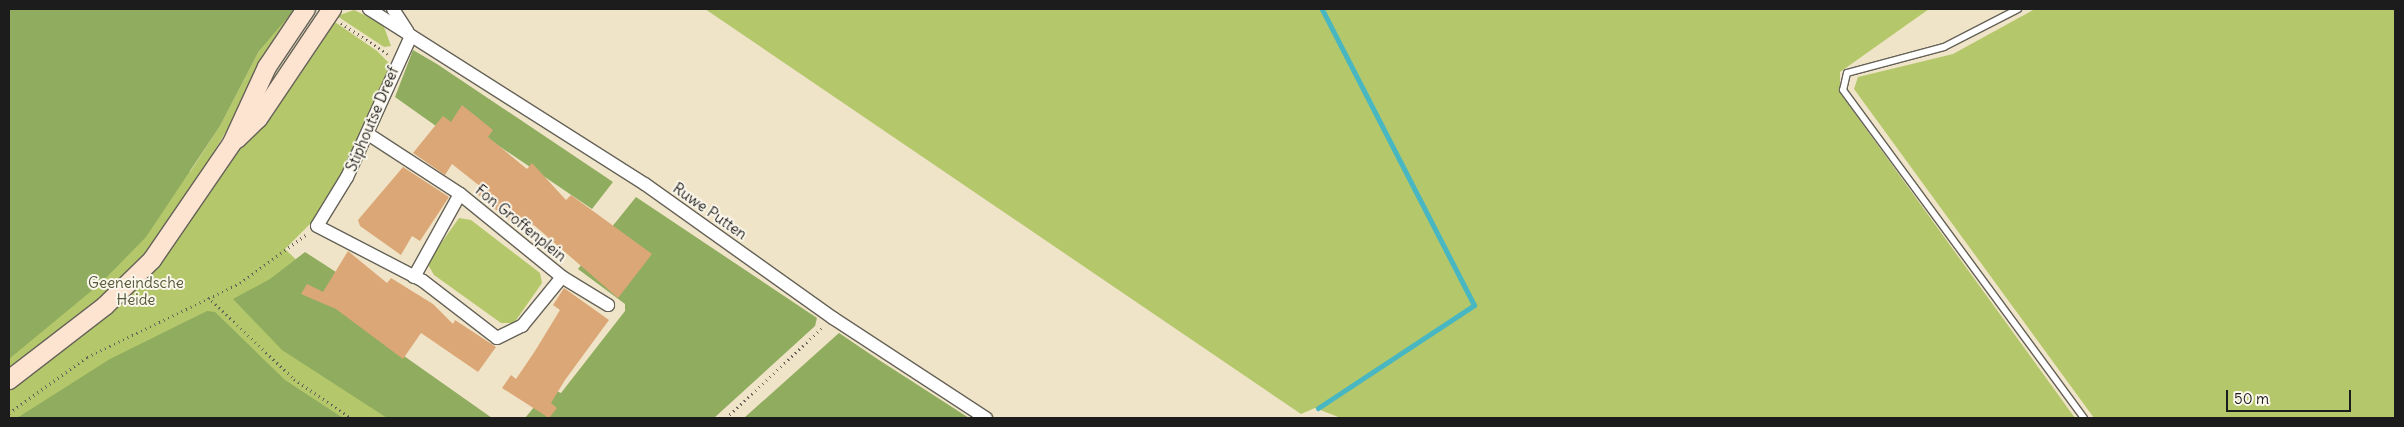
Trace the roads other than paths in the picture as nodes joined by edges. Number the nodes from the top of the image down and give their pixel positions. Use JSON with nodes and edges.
{"nodes":[{"id":1,"x":306,"y":9,"type":"edge"},
{"id":2,"x":369,"y":9,"type":"edge"},
{"id":3,"x":393,"y":9,"type":"edge"},
{"id":4,"x":2018,"y":9,"type":"edge"},
{"id":5,"x":330,"y":12,"type":"edge"},
{"id":6,"x":411,"y":36,"type":"junction"},
{"id":7,"x":368,"y":134,"type":"junction"},
{"id":8,"x":232,"y":143,"type":"junction"},
{"id":9,"x":460,"y":194,"type":"junction"},
{"id":10,"x":316,"y":226,"type":"joint"},
{"id":11,"x":414,"y":277,"type":"junction"},
{"id":12,"x":562,"y":277,"type":"junction"},
{"id":13,"x":608,"y":305,"type":"dead end"},
{"id":14,"x":9,"y":380,"type":"edge"},
{"id":15,"x":986,"y":418,"type":"edge"},
{"id":16,"x":2084,"y":418,"type":"edge"}],
"edges":[{"from":1,"to":8,"type":"main road"},
{"from":2,"to":6,"type":"street","name":"Ruwe Putten"},
{"from":3,"to":6,"type":"street","name":"Ruwe Putten"},
{"from":4,"to":16,"type":"lane"},
{"from":5,"to":8,"type":"main road"},
{"from":6,"to":7,"type":"street","name":"Stiphoutse Dreef"},
{"from":6,"to":15,"type":"street","name":"Ruwe Putten"},
{"from":7,"to":9,"type":"street","name":"Fon Groffenplein"},
{"from":7,"to":10,"type":"street","name":"Stiphoutse Dreef"},
{"from":8,"to":14,"type":"main road"},
{"from":9,"to":11,"type":"street","name":"Fon Groffenplein"},
{"from":9,"to":12,"type":"street","name":"Fon Groffenplein"},
{"from":10,"to":11,"type":"street","name":"Fon Groffenplein"},
{"from":11,"to":12,"type":"street","name":"Fon Groffenplein"},
{"from":12,"to":13,"type":"street","name":"Fon Groffenplein"}]}
